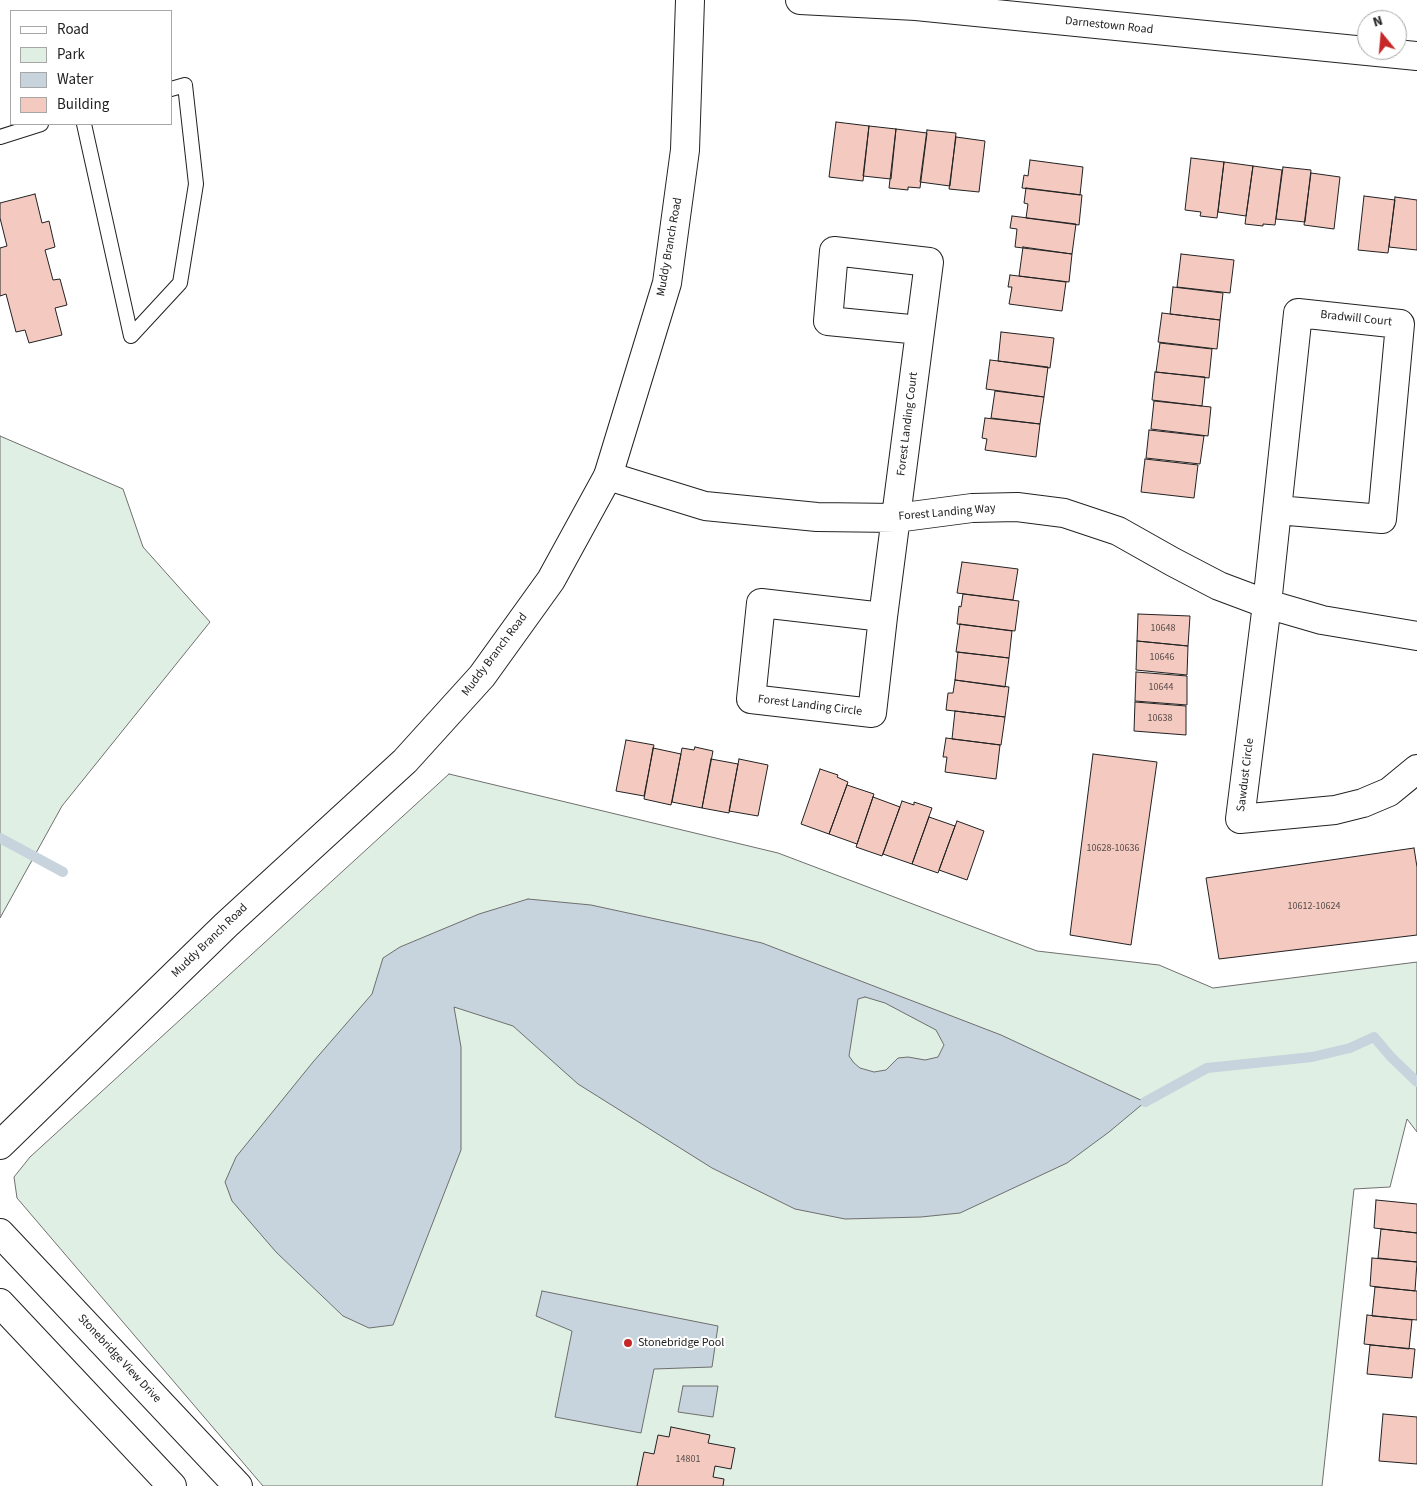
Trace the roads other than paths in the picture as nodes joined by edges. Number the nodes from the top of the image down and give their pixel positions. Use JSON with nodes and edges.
{"nodes":[{"id":1,"x":690,"y":0,"type":"edge"},
{"id":2,"x":800,"y":0,"type":"edge"},
{"id":3,"x":1417,"y":56,"type":"edge"},
{"id":4,"x":172,"y":88,"type":"edge"},
{"id":5,"x":38,"y":125,"type":"edge"},
{"id":6,"x":84,"y":125,"type":"edge"},
{"id":7,"x":0,"y":137,"type":"edge"},
{"id":8,"x":920,"y":330,"type":"dead end"},
{"id":9,"x":608,"y":476,"type":"junction"},
{"id":10,"x":1277,"y":510,"type":"junction"},
{"id":11,"x":896,"y":518,"type":"junction"},
{"id":12,"x":1267,"y":604,"type":"junction"},
{"id":13,"x":883,"y":617,"type":"junction"},
{"id":14,"x":1417,"y":636,"type":"edge"},
{"id":15,"x":1417,"y":769,"type":"edge"},
{"id":16,"x":0,"y":1145,"type":"edge"},
{"id":17,"x":0,"y":1233,"type":"edge"},
{"id":18,"x":0,"y":1303,"type":"edge"},
{"id":19,"x":172,"y":1486,"type":"edge"},
{"id":20,"x":238,"y":1486,"type":"edge"}],
"edges":[{"from":1,"to":9,"type":"street","name":"Muddy Branch Road"},
{"from":2,"to":3,"type":"street","name":"Darnestown Road"},
{"from":4,"to":6,"type":"lane"},
{"from":5,"to":7,"type":"lane"},
{"from":8,"to":11,"type":"street","name":"Forest Landing Court"},
{"from":9,"to":11,"type":"street","name":"Forest Landing Way"},
{"from":9,"to":16,"type":"street","name":"Muddy Branch Road"},
{"from":10,"to":10,"type":"street","name":"Bradwill Court"},
{"from":10,"to":12,"type":"street","name":"Bradwill Court"},
{"from":11,"to":12,"type":"street","name":"Forest Landing Way"},
{"from":11,"to":13,"type":"street","name":"Forest Landing Circle"},
{"from":12,"to":14,"type":"street","name":"Forest Landing Way"},
{"from":12,"to":15,"type":"street","name":"Sawdust Circle"},
{"from":13,"to":13,"type":"street","name":"Forest Landing Circle"},
{"from":17,"to":20,"type":"street","name":"Stonebridge View Drive"},
{"from":18,"to":19,"type":"street"}]}
